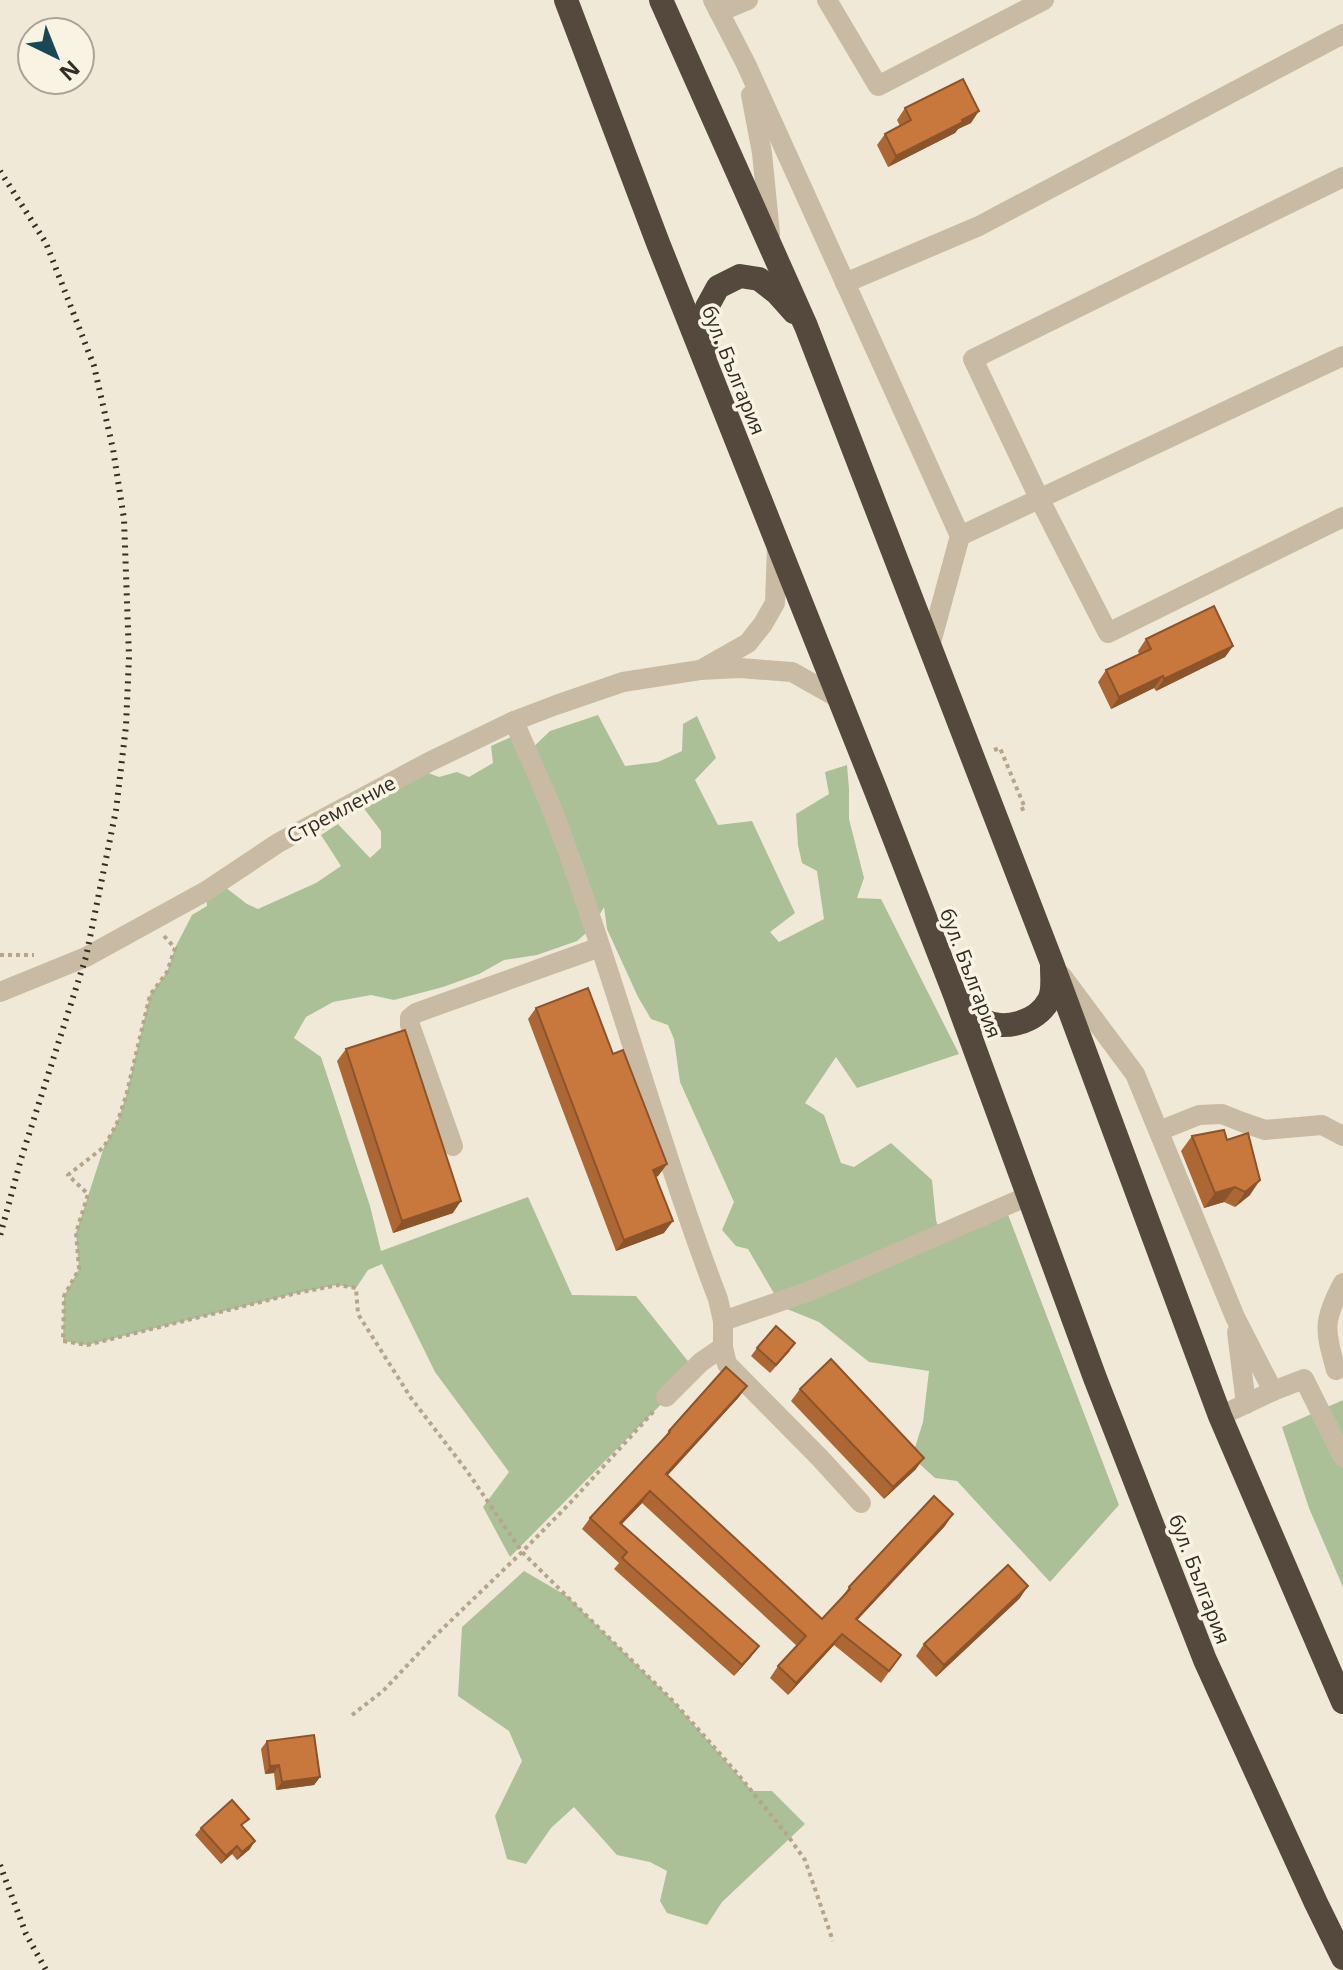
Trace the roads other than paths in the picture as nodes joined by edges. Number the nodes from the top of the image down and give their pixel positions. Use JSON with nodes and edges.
{"nodes":[{"id":1,"x":566,"y":0,"type":"edge"},
{"id":2,"x":661,"y":0,"type":"edge"},
{"id":3,"x":748,"y":0,"type":"edge"},
{"id":4,"x":827,"y":0,"type":"edge"},
{"id":5,"x":1044,"y":0,"type":"edge"},
{"id":6,"x":716,"y":6,"type":"edge"},
{"id":7,"x":1343,"y":34,"type":"edge"},
{"id":8,"x":746,"y":64,"type":"junction"},
{"id":9,"x":1343,"y":177,"type":"edge"},
{"id":10,"x":771,"y":247,"type":"junction"},
{"id":11,"x":845,"y":283,"type":"junction"},
{"id":12,"x":806,"y":326,"type":"junction"},
{"id":13,"x":1343,"y":356,"type":"edge"},
{"id":14,"x":705,"y":362,"type":"junction"},
{"id":15,"x":1039,"y":498,"type":"junction"},
{"id":16,"x":1343,"y":517,"type":"edge"},
{"id":17,"x":960,"y":536,"type":"junction"},
{"id":18,"x":777,"y":542,"type":"junction"},
{"id":19,"x":930,"y":646,"type":"junction"},
{"id":20,"x":700,"y":670,"type":"junction"},
{"id":21,"x":840,"y":699,"type":"junction"},
{"id":22,"x":514,"y":721,"type":"junction"},
{"id":23,"x":600,"y":947,"type":"junction"},
{"id":24,"x":1052,"y":963,"type":"junction"},
{"id":25,"x":0,"y":992,"type":"edge"},
{"id":26,"x":955,"y":995,"type":"junction"},
{"id":27,"x":1159,"y":1131,"type":"junction"},
{"id":28,"x":1343,"y":1136,"type":"edge"},
{"id":29,"x":453,"y":1146,"type":"dead end"},
{"id":30,"x":1028,"y":1196,"type":"junction"},
{"id":31,"x":1343,"y":1283,"type":"edge"},
{"id":32,"x":1235,"y":1317,"type":"junction"},
{"id":33,"x":723,"y":1321,"type":"junction"},
{"id":34,"x":723,"y":1347,"type":"junction"},
{"id":35,"x":1339,"y":1369,"type":"edge"},
{"id":36,"x":1304,"y":1379,"type":"junction"},
{"id":37,"x":1273,"y":1391,"type":"junction"},
{"id":38,"x":666,"y":1397,"type":"road end"},
{"id":39,"x":1246,"y":1404,"type":"junction"},
{"id":40,"x":1220,"y":1416,"type":"junction"},
{"id":41,"x":1343,"y":1457,"type":"edge"},
{"id":42,"x":861,"y":1503,"type":"dead end"},
{"id":43,"x":1343,"y":1702,"type":"edge"},
{"id":44,"x":1343,"y":1958,"type":"edge"}],
"edges":[{"from":1,"to":14,"type":"highway","name":"бул. България"},
{"from":2,"to":10,"type":"highway"},
{"from":3,"to":6,"type":"street"},
{"from":4,"to":5,"type":"street"},
{"from":6,"to":8,"type":"street"},
{"from":7,"to":11,"type":"street"},
{"from":8,"to":10,"type":"street"},
{"from":8,"to":11,"type":"street"},
{"from":9,"to":15,"type":"street"},
{"from":10,"to":12,"type":"highway"},
{"from":11,"to":17,"type":"street"},
{"from":12,"to":14,"type":"highway"},
{"from":12,"to":19,"type":"highway"},
{"from":13,"to":15,"type":"street"},
{"from":14,"to":18,"type":"highway","name":"бул. България"},
{"from":15,"to":16,"type":"street"},
{"from":15,"to":17,"type":"street"},
{"from":17,"to":19,"type":"street"},
{"from":18,"to":20,"type":"street"},
{"from":18,"to":21,"type":"highway","name":"бул. България"},
{"from":19,"to":24,"type":"highway"},
{"from":20,"to":21,"type":"street"},
{"from":20,"to":22,"type":"street","name":"Стремление"},
{"from":21,"to":26,"type":"highway","name":"бул. България"},
{"from":22,"to":23,"type":"street"},
{"from":22,"to":25,"type":"street","name":"Стремление"},
{"from":23,"to":29,"type":"street"},
{"from":23,"to":33,"type":"street"},
{"from":24,"to":26,"type":"highway"},
{"from":24,"to":27,"type":"street"},
{"from":24,"to":40,"type":"highway"},
{"from":26,"to":30,"type":"highway","name":"бул. България"},
{"from":27,"to":28,"type":"street"},
{"from":27,"to":32,"type":"street"},
{"from":30,"to":33,"type":"street"},
{"from":30,"to":44,"type":"highway","name":"бул. България"},
{"from":31,"to":35,"type":"street"},
{"from":32,"to":37,"type":"street"},
{"from":32,"to":39,"type":"street"},
{"from":33,"to":34,"type":"street"},
{"from":34,"to":38,"type":"street"},
{"from":34,"to":42,"type":"street"},
{"from":35,"to":36,"type":"street"},
{"from":36,"to":37,"type":"street"},
{"from":36,"to":41,"type":"street"},
{"from":37,"to":39,"type":"street"},
{"from":39,"to":40,"type":"street"},
{"from":40,"to":43,"type":"highway"}]}
